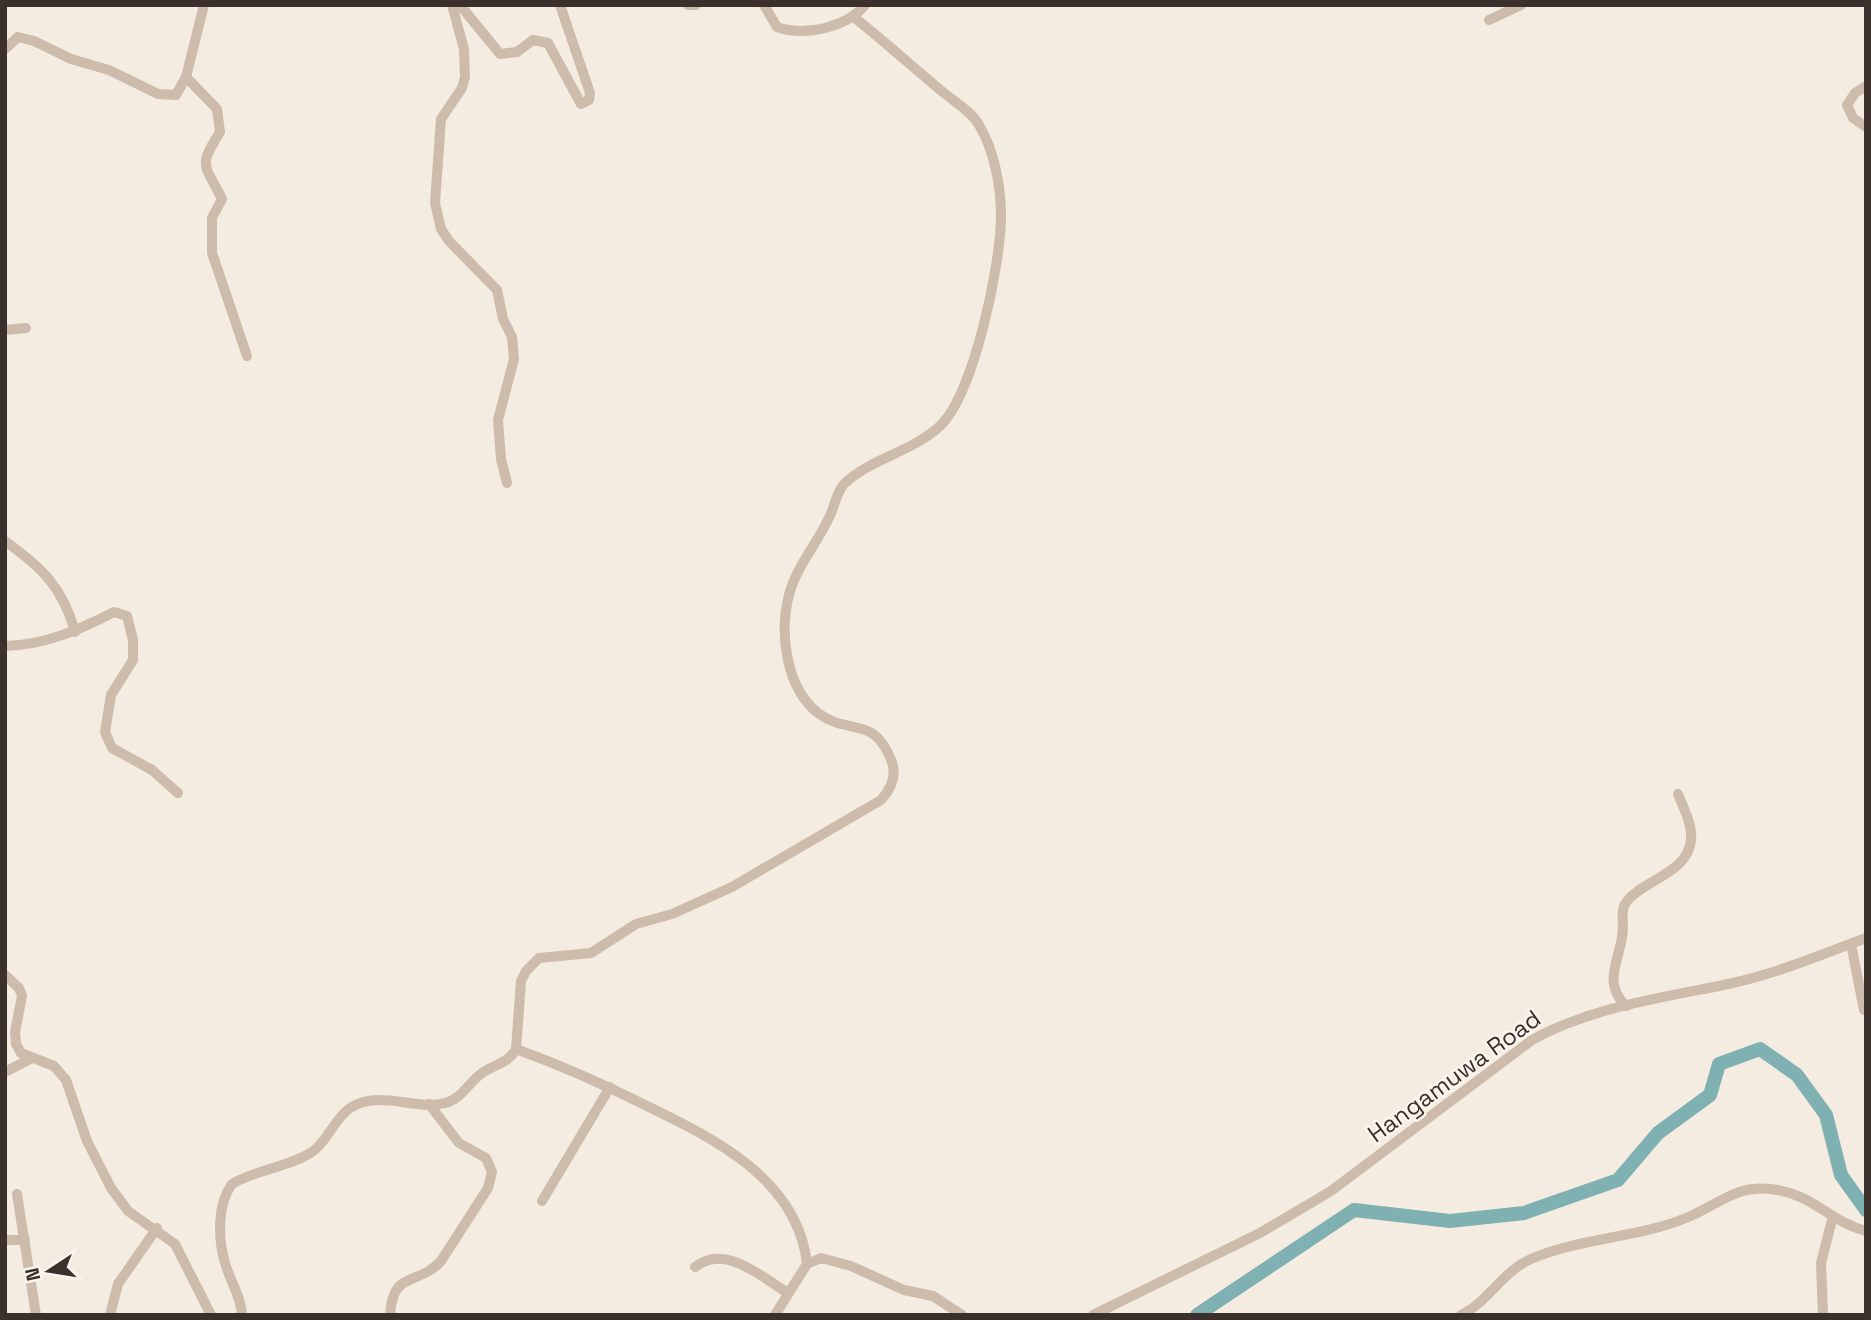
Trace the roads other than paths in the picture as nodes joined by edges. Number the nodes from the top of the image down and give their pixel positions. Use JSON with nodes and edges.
{"nodes":[{"id":1,"x":204,"y":5,"type":"edge"},
{"id":2,"x":452,"y":5,"type":"edge"},
{"id":3,"x":460,"y":5,"type":"edge"},
{"id":4,"x":561,"y":5,"type":"edge"},
{"id":5,"x":688,"y":5,"type":"edge"},
{"id":6,"x":696,"y":5,"type":"edge"},
{"id":7,"x":764,"y":5,"type":"edge"},
{"id":8,"x":865,"y":5,"type":"edge"},
{"id":9,"x":1521,"y":5,"type":"edge"},
{"id":10,"x":855,"y":18,"type":"junction"},
{"id":11,"x":1489,"y":20,"type":"dead end"},
{"id":12,"x":5,"y":48,"type":"edge"},
{"id":13,"x":186,"y":77,"type":"junction"},
{"id":14,"x":1866,"y":86,"type":"edge"},
{"id":15,"x":1866,"y":127,"type":"edge"},
{"id":16,"x":26,"y":328,"type":"dead end"},
{"id":17,"x":5,"y":330,"type":"edge"},
{"id":18,"x":247,"y":356,"type":"dead end"},
{"id":19,"x":507,"y":483,"type":"dead end"},
{"id":20,"x":5,"y":541,"type":"edge"},
{"id":21,"x":75,"y":632,"type":"junction"},
{"id":22,"x":5,"y":646,"type":"edge"},
{"id":23,"x":178,"y":793,"type":"dead end"},
{"id":24,"x":1678,"y":794,"type":"dead end"},
{"id":25,"x":1866,"y":938,"type":"edge"},
{"id":26,"x":1851,"y":944,"type":"junction"},
{"id":27,"x":5,"y":975,"type":"edge"},
{"id":28,"x":1626,"y":1006,"type":"junction"},
{"id":29,"x":1864,"y":1010,"type":"edge"},
{"id":30,"x":516,"y":1049,"type":"junction"},
{"id":31,"x":32,"y":1058,"type":"junction"},
{"id":32,"x":5,"y":1072,"type":"edge"},
{"id":33,"x":610,"y":1087,"type":"junction"},
{"id":34,"x":429,"y":1104,"type":"junction"},
{"id":35,"x":17,"y":1194,"type":"dead end"},
{"id":36,"x":542,"y":1201,"type":"dead end"},
{"id":37,"x":1833,"y":1216,"type":"junction"},
{"id":38,"x":157,"y":1228,"type":"junction"},
{"id":39,"x":1866,"y":1231,"type":"edge"},
{"id":40,"x":5,"y":1240,"type":"edge"},
{"id":41,"x":25,"y":1240,"type":"junction"},
{"id":42,"x":807,"y":1264,"type":"junction"},
{"id":43,"x":695,"y":1267,"type":"dead end"},
{"id":44,"x":788,"y":1293,"type":"junction"},
{"id":45,"x":36,"y":1315,"type":"edge"},
{"id":46,"x":110,"y":1315,"type":"edge"},
{"id":47,"x":211,"y":1315,"type":"edge"},
{"id":48,"x":242,"y":1315,"type":"edge"},
{"id":49,"x":390,"y":1315,"type":"edge"},
{"id":50,"x":775,"y":1315,"type":"edge"},
{"id":51,"x":962,"y":1315,"type":"edge"},
{"id":52,"x":1093,"y":1315,"type":"edge"},
{"id":53,"x":1461,"y":1315,"type":"edge"},
{"id":54,"x":1823,"y":1315,"type":"edge"}],
"edges":[{"from":1,"to":13,"type":"street"},
{"from":2,"to":19,"type":"street"},
{"from":3,"to":4,"type":"street"},
{"from":5,"to":6,"type":"street"},
{"from":7,"to":10,"type":"street"},
{"from":8,"to":10,"type":"street"},
{"from":9,"to":11,"type":"street"},
{"from":10,"to":30,"type":"street"},
{"from":12,"to":13,"type":"street"},
{"from":13,"to":18,"type":"street"},
{"from":14,"to":15,"type":"street"},
{"from":16,"to":17,"type":"street"},
{"from":20,"to":21,"type":"street"},
{"from":21,"to":22,"type":"street"},
{"from":21,"to":23,"type":"street"},
{"from":24,"to":28,"type":"street"},
{"from":25,"to":26,"type":"street","name":"Hangamuwa Road"},
{"from":26,"to":28,"type":"street","name":"Hangamuwa Road"},
{"from":26,"to":29,"type":"street"},
{"from":27,"to":31,"type":"street"},
{"from":28,"to":52,"type":"street","name":"Hangamuwa Road"},
{"from":30,"to":33,"type":"street"},
{"from":30,"to":34,"type":"street"},
{"from":31,"to":32,"type":"street"},
{"from":31,"to":38,"type":"street"},
{"from":33,"to":36,"type":"street"},
{"from":33,"to":42,"type":"street"},
{"from":34,"to":48,"type":"street"},
{"from":34,"to":49,"type":"street"},
{"from":35,"to":41,"type":"street"},
{"from":37,"to":39,"type":"street"},
{"from":37,"to":53,"type":"street"},
{"from":37,"to":54,"type":"street"},
{"from":38,"to":46,"type":"street"},
{"from":38,"to":47,"type":"street"},
{"from":40,"to":41,"type":"street"},
{"from":41,"to":45,"type":"street"},
{"from":42,"to":44,"type":"street"},
{"from":42,"to":51,"type":"street"},
{"from":43,"to":44,"type":"street"},
{"from":44,"to":50,"type":"street"}]}
